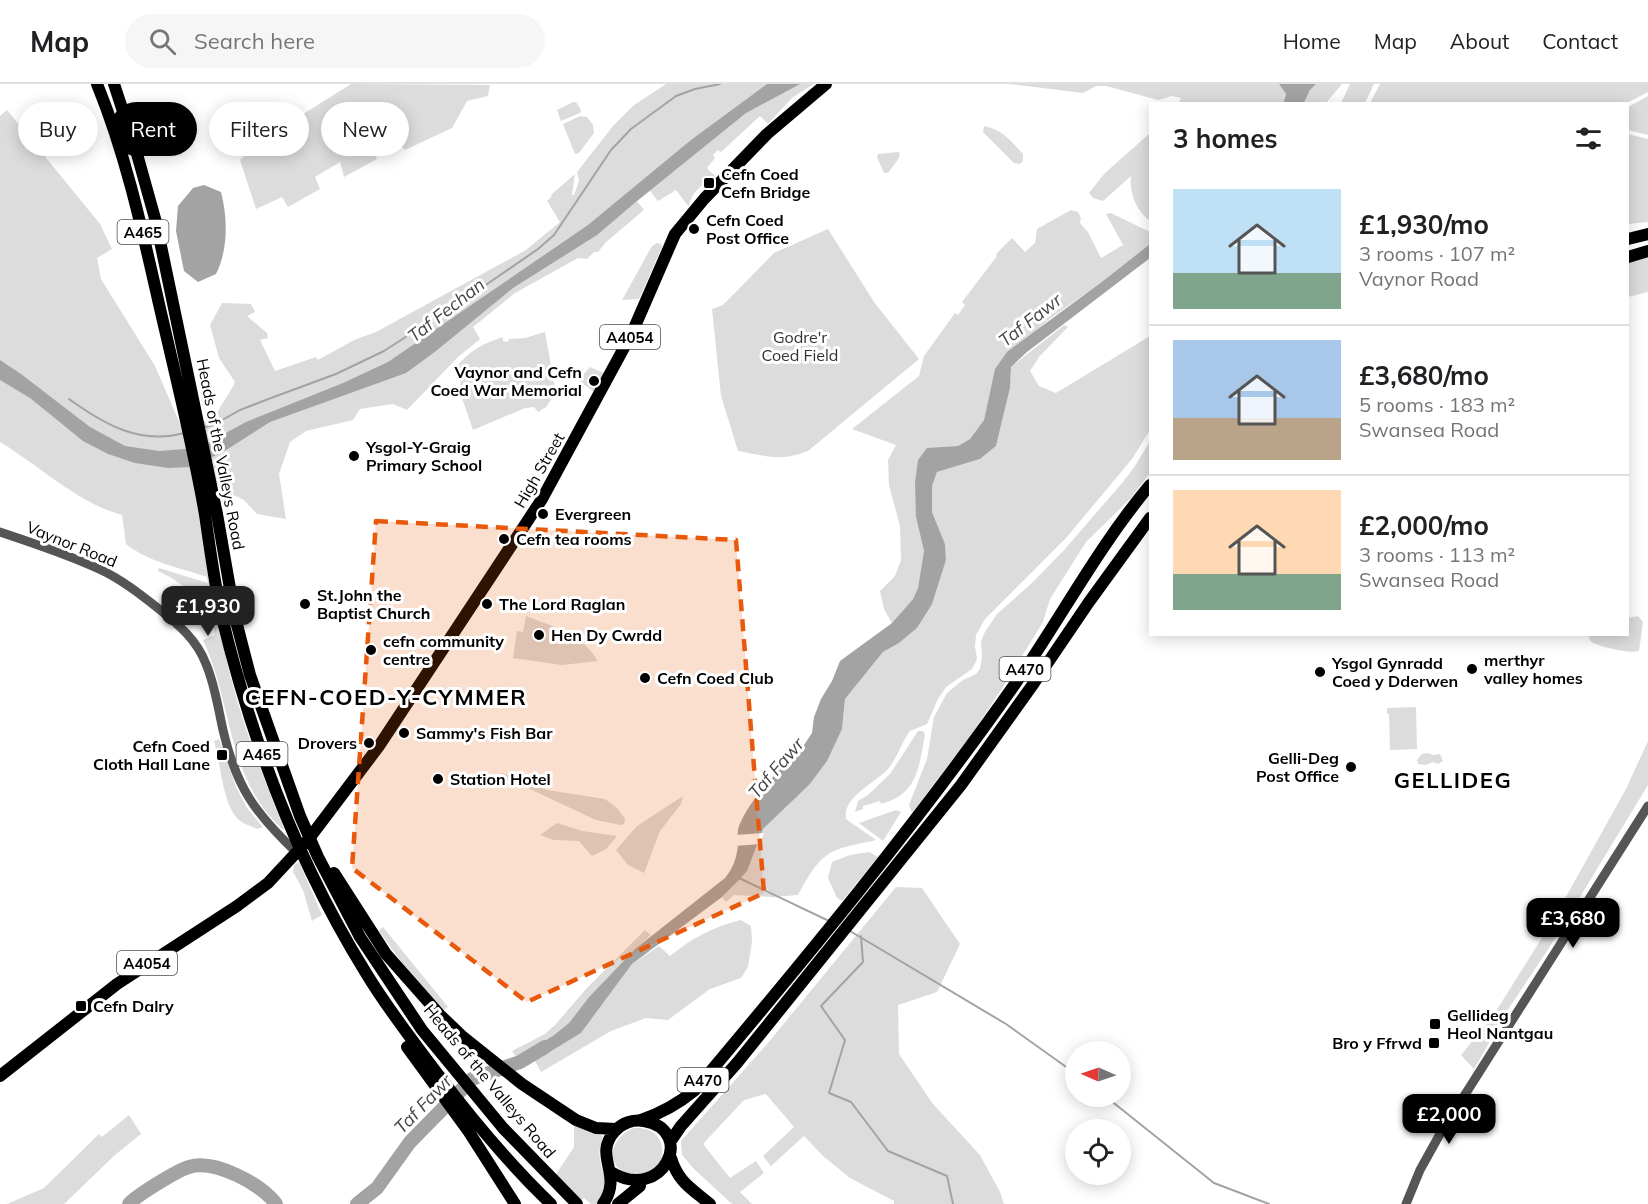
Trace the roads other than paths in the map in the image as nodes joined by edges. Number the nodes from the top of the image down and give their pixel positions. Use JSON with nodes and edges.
{"nodes":[{"id":1,"x":97,"y":84,"type":"edge"},
{"id":2,"x":114,"y":84,"type":"edge"},
{"id":3,"x":826,"y":84,"type":"edge"},
{"id":4,"x":1648,"y":234,"type":"edge"},
{"id":5,"x":1629,"y":240,"type":"edge"},
{"id":6,"x":1648,"y":251,"type":"edge"},
{"id":7,"x":1629,"y":257,"type":"edge"},
{"id":8,"x":184,"y":382,"type":"junction"},
{"id":9,"x":1149,"y":486,"type":"edge"},
{"id":10,"x":211,"y":516,"type":"junction"},
{"id":11,"x":1149,"y":519,"type":"edge"},
{"id":12,"x":0,"y":532,"type":"edge"},
{"id":13,"x":1648,"y":806,"type":"edge"},
{"id":14,"x":296,"y":852,"type":"junction"},
{"id":15,"x":318,"y":857,"type":"junction"},
{"id":16,"x":394,"y":1021,"type":"junction"},
{"id":17,"x":757,"y":1026,"type":"junction"},
{"id":18,"x":0,"y":1076,"type":"edge"},
{"id":19,"x":641,"y":1120,"type":"junction"},
{"id":20,"x":616,"y":1129,"type":"junction"},
{"id":21,"x":669,"y":1142,"type":"junction"},
{"id":22,"x":671,"y":1158,"type":"junction"},
{"id":23,"x":611,"y":1172,"type":"junction"},
{"id":24,"x":639,"y":1186,"type":"junction"},
{"id":25,"x":515,"y":1204,"type":"edge"},
{"id":26,"x":551,"y":1204,"type":"edge"},
{"id":27,"x":577,"y":1204,"type":"edge"},
{"id":28,"x":603,"y":1204,"type":"edge"},
{"id":29,"x":618,"y":1204,"type":"edge"},
{"id":30,"x":710,"y":1204,"type":"edge"},
{"id":31,"x":1407,"y":1204,"type":"edge"}],
"edges":[{"from":1,"to":8,"type":"main road","name":"Heads of the Valleys Road","number":"A465"},
{"from":2,"to":8,"type":"main road","name":"Heads of the Valleys Road","number":"A465"},
{"from":3,"to":14,"type":"main road","name":"High Street","number":"A4054"},
{"from":4,"to":5,"type":"main road"},
{"from":6,"to":7,"type":"main road"},
{"from":8,"to":10,"type":"main road","name":"Heads of the Valleys Road","number":"A465"},
{"from":9,"to":17,"type":"main road","number":"A470"},
{"from":10,"to":15,"type":"main road","name":"Heads of the Valleys Road","number":"A465"},
{"from":10,"to":16,"type":"main road","name":"Heads of the Valleys Road","number":"A465"},
{"from":11,"to":17,"type":"main road","number":"A470"},
{"from":12,"to":14,"type":"street","name":"Vaynor Road"},
{"from":13,"to":31,"type":"street"},
{"from":14,"to":18,"type":"main road","number":"A4054"},
{"from":15,"to":20,"type":"main road"},
{"from":15,"to":27,"type":"main road","name":"Heads of the Valleys Road","number":"A465"},
{"from":16,"to":25,"type":"main road"},
{"from":16,"to":26,"type":"main road","name":"Heads of the Valleys Road"},
{"from":17,"to":19,"type":"main road","number":"A470"},
{"from":17,"to":21,"type":"main road","number":"A470"},
{"from":19,"to":20,"type":"main road"},
{"from":19,"to":21,"type":"main road"},
{"from":20,"to":23,"type":"main road"},
{"from":21,"to":22,"type":"main road"},
{"from":22,"to":24,"type":"main road"},
{"from":22,"to":30,"type":"main road"},
{"from":23,"to":24,"type":"main road"},
{"from":23,"to":28,"type":"main road"},
{"from":24,"to":29,"type":"main road"}]}
